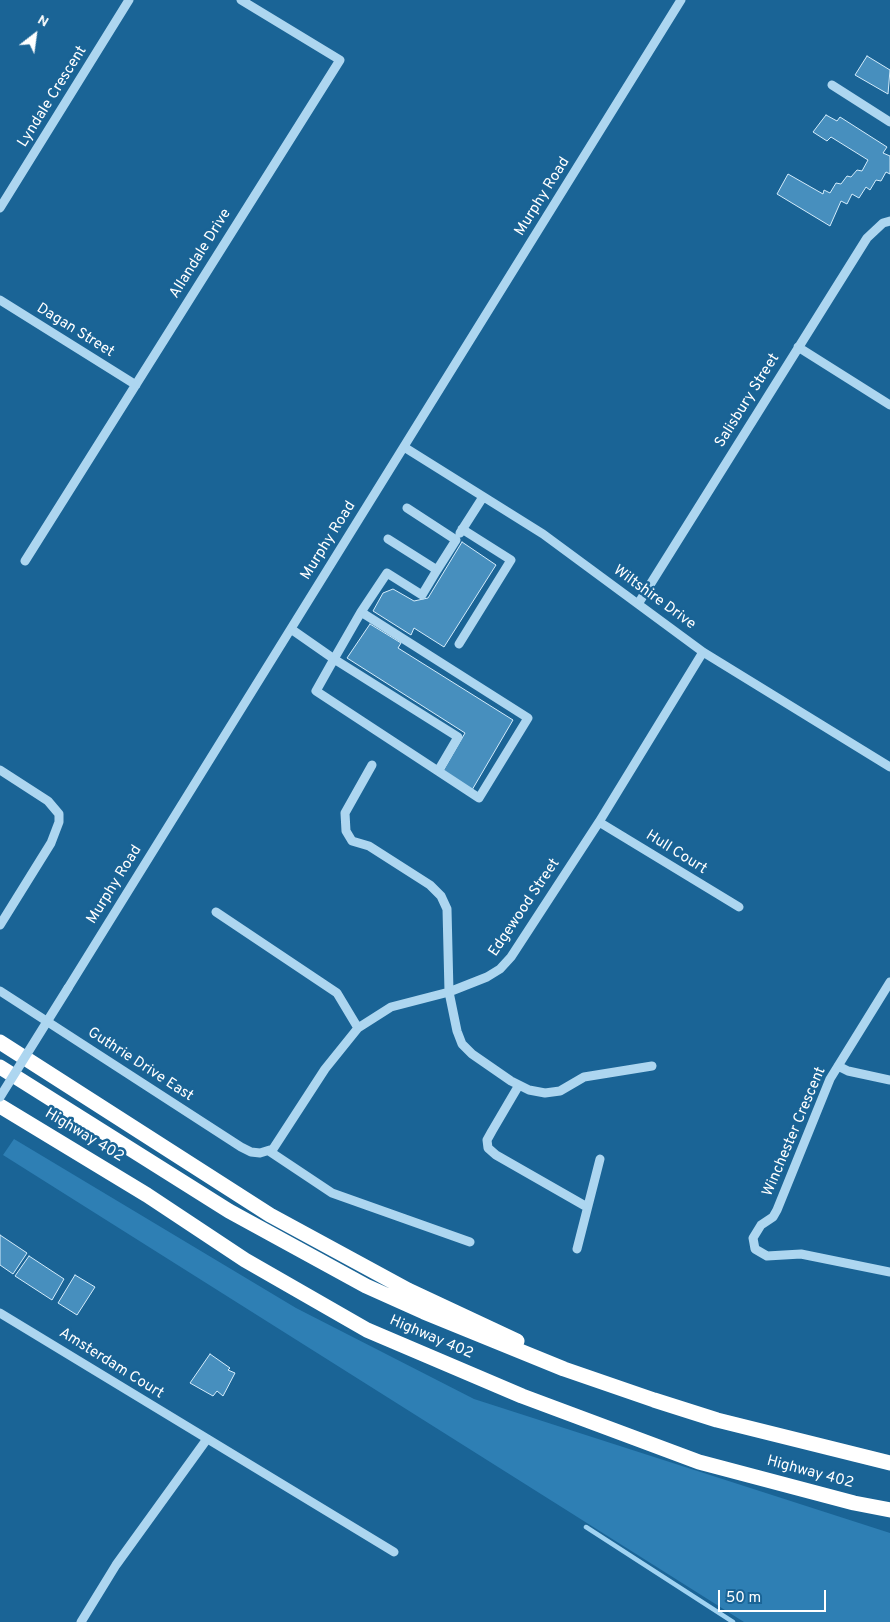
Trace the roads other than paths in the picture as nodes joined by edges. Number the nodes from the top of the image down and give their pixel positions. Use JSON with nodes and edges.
{"nodes":[{"id":1,"x":129,"y":0,"type":"edge"},
{"id":2,"x":241,"y":0,"type":"edge"},
{"id":3,"x":681,"y":0,"type":"edge"},
{"id":4,"x":832,"y":85,"type":"dead end"},
{"id":5,"x":890,"y":122,"type":"edge"},
{"id":6,"x":0,"y":208,"type":"edge"},
{"id":7,"x":890,"y":221,"type":"edge"},
{"id":8,"x":0,"y":300,"type":"edge"},
{"id":9,"x":798,"y":347,"type":"junction"},
{"id":10,"x":136,"y":385,"type":"junction"},
{"id":11,"x":890,"y":405,"type":"edge"},
{"id":12,"x":404,"y":447,"type":"junction"},
{"id":13,"x":483,"y":496,"type":"junction"},
{"id":14,"x":407,"y":508,"type":"dead end"},
{"id":15,"x":462,"y":529,"type":"junction"},
{"id":16,"x":388,"y":539,"type":"dead end"},
{"id":17,"x":456,"y":540,"type":"junction"},
{"id":18,"x":26,"y":561,"type":"dead end"},
{"id":19,"x":438,"y":570,"type":"junction"},
{"id":20,"x":638,"y":604,"type":"junction"},
{"id":21,"x":361,"y":612,"type":"junction"},
{"id":22,"x":291,"y":629,"type":"junction"},
{"id":23,"x":459,"y":644,"type":"dead end"},
{"id":24,"x":703,"y":652,"type":"junction"},
{"id":25,"x":334,"y":659,"type":"junction"},
{"id":26,"x":372,"y":765,"type":"dead end"},
{"id":27,"x":890,"y":767,"type":"edge"},
{"id":28,"x":0,"y":770,"type":"edge"},
{"id":29,"x":438,"y":771,"type":"junction"},
{"id":30,"x":599,"y":822,"type":"junction"},
{"id":31,"x":739,"y":908,"type":"dead end"},
{"id":32,"x":216,"y":912,"type":"dead end"},
{"id":33,"x":0,"y":925,"type":"edge"},
{"id":34,"x":890,"y":982,"type":"edge"},
{"id":35,"x":0,"y":991,"type":"edge"},
{"id":36,"x":449,"y":992,"type":"junction"},
{"id":37,"x":358,"y":1028,"type":"junction"},
{"id":38,"x":0,"y":1042,"type":"edge"},
{"id":39,"x":652,"y":1066,"type":"dead end"},
{"id":40,"x":838,"y":1066,"type":"junction"},
{"id":41,"x":0,"y":1068,"type":"edge"},
{"id":42,"x":890,"y":1080,"type":"edge"},
{"id":43,"x":519,"y":1086,"type":"junction"},
{"id":44,"x":0,"y":1097,"type":"edge"},
{"id":45,"x":0,"y":1106,"type":"edge"},
{"id":46,"x":269,"y":1151,"type":"junction"},
{"id":47,"x":600,"y":1159,"type":"dead end"},
{"id":48,"x":587,"y":1207,"type":"junction"},
{"id":49,"x":470,"y":1242,"type":"dead end"},
{"id":50,"x":577,"y":1249,"type":"dead end"},
{"id":51,"x":890,"y":1272,"type":"edge"},
{"id":52,"x":0,"y":1313,"type":"edge"},
{"id":53,"x":654,"y":1400,"type":"junction"},
{"id":54,"x":207,"y":1439,"type":"junction"},
{"id":55,"x":890,"y":1463,"type":"edge"},
{"id":56,"x":890,"y":1510,"type":"edge"},
{"id":57,"x":394,"y":1552,"type":"dead end"},
{"id":58,"x":81,"y":1622,"type":"edge"}],
"edges":[{"from":1,"to":6,"type":"street","name":"Lyndale Crescent"},
{"from":2,"to":10,"type":"street","name":"Allandale Drive"},
{"from":3,"to":12,"type":"street","name":"Murphy Road"},
{"from":4,"to":5,"type":"street"},
{"from":7,"to":9,"type":"street","name":"Salisbury Street"},
{"from":8,"to":10,"type":"street","name":"Dagan Street"},
{"from":9,"to":11,"type":"street"},
{"from":9,"to":20,"type":"street","name":"Salisbury Street"},
{"from":10,"to":18,"type":"street","name":"Allandale Drive"},
{"from":12,"to":13,"type":"street","name":"Wiltshire Drive"},
{"from":12,"to":22,"type":"street","name":"Murphy Road"},
{"from":13,"to":15,"type":"street"},
{"from":13,"to":20,"type":"street","name":"Wiltshire Drive"},
{"from":14,"to":17,"type":"street"},
{"from":15,"to":17,"type":"street"},
{"from":15,"to":23,"type":"street"},
{"from":16,"to":19,"type":"street"},
{"from":17,"to":19,"type":"street"},
{"from":19,"to":21,"type":"street"},
{"from":20,"to":24,"type":"street","name":"Wiltshire Drive"},
{"from":21,"to":25,"type":"street"},
{"from":21,"to":29,"type":"street"},
{"from":22,"to":25,"type":"street"},
{"from":22,"to":44,"type":"street","name":"Murphy Road","bridge":true},
{"from":24,"to":27,"type":"street","name":"Wiltshire Drive"},
{"from":24,"to":30,"type":"street","name":"Edgewood Street"},
{"from":25,"to":29,"type":"street"},
{"from":25,"to":29,"type":"street"},
{"from":26,"to":36,"type":"street"},
{"from":28,"to":33,"type":"street"},
{"from":30,"to":31,"type":"street","name":"Hull Court"},
{"from":30,"to":36,"type":"street","name":"Edgewood Street"},
{"from":32,"to":37,"type":"street"},
{"from":34,"to":40,"type":"street","name":"Winchester Crescent"},
{"from":35,"to":46,"type":"street","name":"Guthrie Drive East"},
{"from":36,"to":37,"type":"street","name":"Edgewood Street"},
{"from":36,"to":43,"type":"street"},
{"from":37,"to":46,"type":"street","name":"Edgewood Street"},
{"from":38,"to":53,"type":"highway"},
{"from":39,"to":43,"type":"street"},
{"from":40,"to":42,"type":"street"},
{"from":40,"to":51,"type":"street","name":"Winchester Crescent"},
{"from":41,"to":53,"type":"highway","name":"Highway 402"},
{"from":43,"to":48,"type":"street"},
{"from":45,"to":56,"type":"highway","name":"Highway 402"},
{"from":46,"to":49,"type":"street"},
{"from":47,"to":48,"type":"street"},
{"from":48,"to":50,"type":"street"},
{"from":52,"to":54,"type":"street","name":"Amsterdam Court"},
{"from":53,"to":55,"type":"highway","name":"Highway 402"},
{"from":54,"to":57,"type":"street","name":"Amsterdam Court"},
{"from":54,"to":58,"type":"street"}]}
